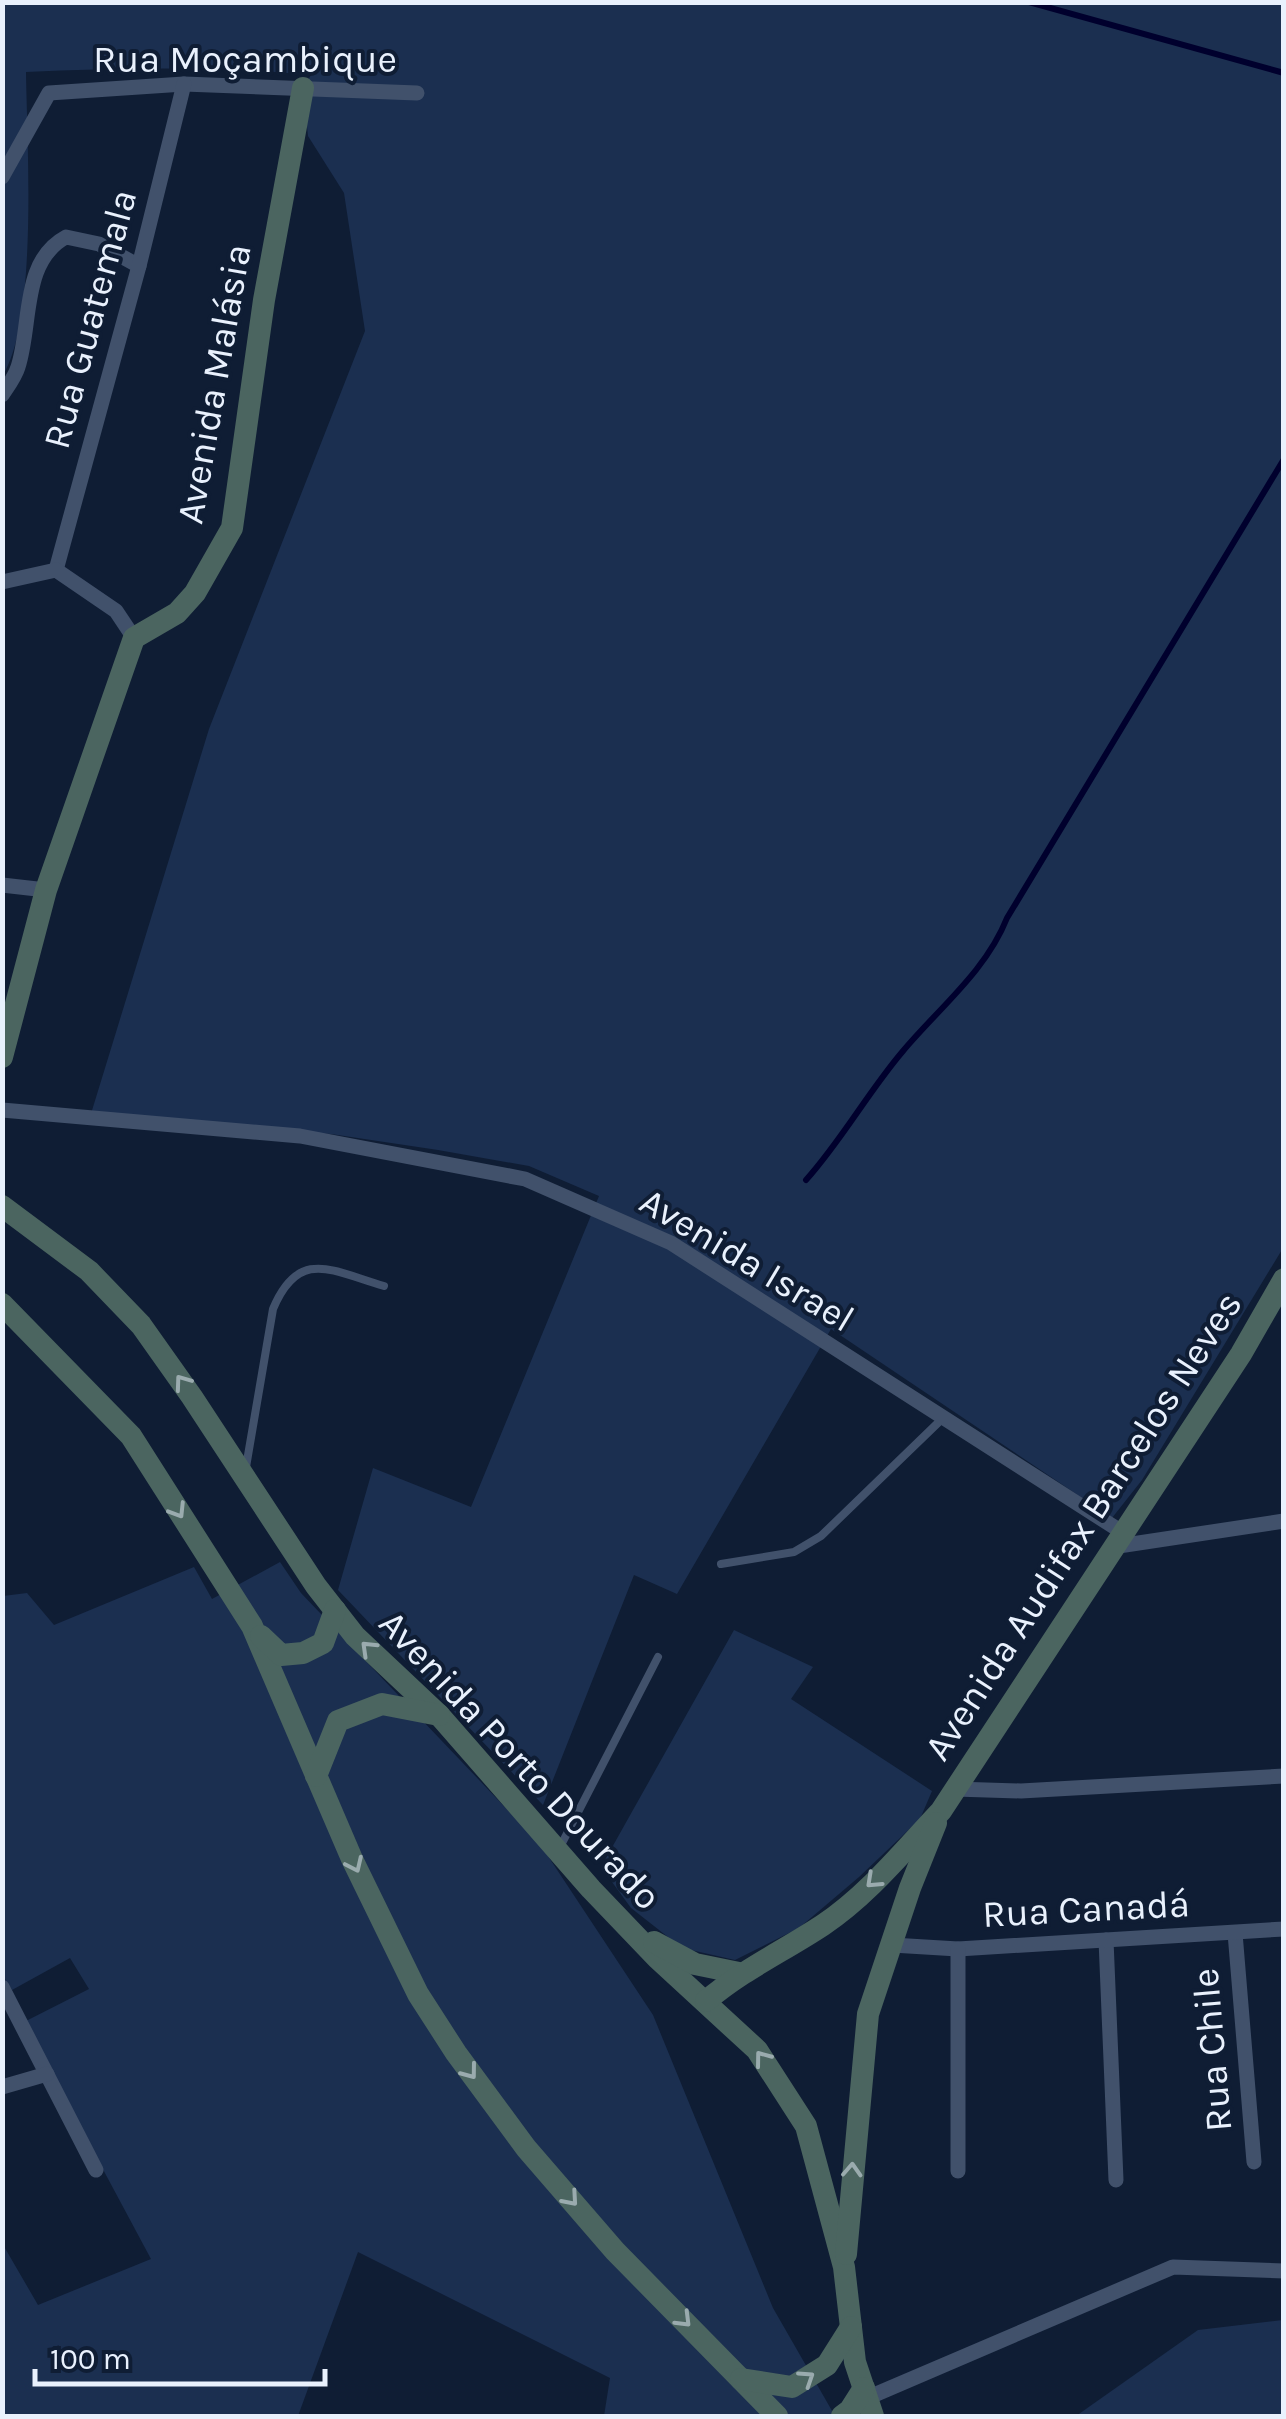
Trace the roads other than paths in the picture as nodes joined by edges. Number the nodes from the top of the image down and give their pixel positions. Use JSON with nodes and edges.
{"nodes":[{"id":1,"x":184,"y":84,"type":"junction"},
{"id":2,"x":304,"y":88,"type":"junction"},
{"id":3,"x":418,"y":93,"type":"dead end"},
{"id":4,"x":2,"y":178,"type":"edge"},
{"id":5,"x":139,"y":266,"type":"junction"},
{"id":6,"x":2,"y":395,"type":"edge"},
{"id":7,"x":56,"y":570,"type":"junction"},
{"id":8,"x":2,"y":582,"type":"edge"},
{"id":9,"x":134,"y":638,"type":"junction"},
{"id":10,"x":2,"y":885,"type":"edge"},
{"id":11,"x":46,"y":890,"type":"junction"},
{"id":12,"x":2,"y":1057,"type":"edge"},
{"id":13,"x":2,"y":1110,"type":"edge"},
{"id":14,"x":2,"y":1206,"type":"edge"},
{"id":15,"x":1284,"y":1279,"type":"edge"},
{"id":16,"x":384,"y":1286,"type":"dead end"},
{"id":17,"x":2,"y":1304,"type":"edge"},
{"id":18,"x":943,"y":1418,"type":"junction"},
{"id":19,"x":244,"y":1476,"type":"junction"},
{"id":20,"x":1284,"y":1521,"type":"edge"},
{"id":21,"x":1117,"y":1540,"type":"junction"},
{"id":22,"x":721,"y":1564,"type":"dead end"},
{"id":23,"x":335,"y":1610,"type":"junction"},
{"id":24,"x":252,"y":1626,"type":"junction"},
{"id":25,"x":658,"y":1657,"type":"dead end"},
{"id":26,"x":439,"y":1715,"type":"junction"},
{"id":27,"x":316,"y":1776,"type":"junction"},
{"id":28,"x":1284,"y":1776,"type":"edge"},
{"id":29,"x":956,"y":1789,"type":"junction"},
{"id":30,"x":940,"y":1811,"type":"junction"},
{"id":31,"x":558,"y":1850,"type":"junction"},
{"id":32,"x":592,"y":1890,"type":"junction"},
{"id":33,"x":1284,"y":1929,"type":"edge"},
{"id":34,"x":1235,"y":1933,"type":"junction"},
{"id":35,"x":1106,"y":1940,"type":"junction"},
{"id":36,"x":892,"y":1945,"type":"junction"},
{"id":37,"x":958,"y":1949,"type":"junction"},
{"id":38,"x":739,"y":1974,"type":"junction"},
{"id":39,"x":2,"y":1987,"type":"edge"},
{"id":40,"x":706,"y":2001,"type":"junction"},
{"id":41,"x":47,"y":2074,"type":"junction"},
{"id":42,"x":2,"y":2087,"type":"edge"},
{"id":43,"x":1254,"y":2162,"type":"dead end"},
{"id":44,"x":96,"y":2170,"type":"dead end"},
{"id":45,"x":958,"y":2171,"type":"dead end"},
{"id":46,"x":1116,"y":2180,"type":"dead end"},
{"id":47,"x":844,"y":2267,"type":"junction"},
{"id":48,"x":1284,"y":2270,"type":"edge"},
{"id":49,"x":852,"y":2327,"type":"junction"},
{"id":50,"x":742,"y":2379,"type":"junction"},
{"id":51,"x":868,"y":2401,"type":"edge"},
{"id":52,"x":777,"y":2416,"type":"edge"},
{"id":53,"x":842,"y":2416,"type":"edge"}],
"edges":[{"from":1,"to":2,"type":"street","name":"Rua Moçambique"},
{"from":1,"to":4,"type":"street","name":"Rua Moçambique"},
{"from":1,"to":5,"type":"street","name":"Rua Guatemala"},
{"from":2,"to":3,"type":"street","name":"Rua Moçambique"},
{"from":2,"to":9,"type":"main road","name":"Avenida Malásia"},
{"from":5,"to":6,"type":"street"},
{"from":5,"to":7,"type":"street","name":"Rua Guatemala"},
{"from":7,"to":8,"type":"street"},
{"from":7,"to":9,"type":"street"},
{"from":9,"to":11,"type":"main road"},
{"from":10,"to":11,"type":"street"},
{"from":11,"to":12,"type":"main road"},
{"from":13,"to":18,"type":"street","name":"Avenida Israel"},
{"from":19,"to":14,"type":"main road","name":"Avenida Porto Dourado","one_way":true},
{"from":15,"to":21,"type":"main road","name":"Avenida Audifax Barcelos Neves"},
{"from":16,"to":19,"type":"lane"},
{"from":17,"to":24,"type":"main road","one_way":true},
{"from":18,"to":21,"type":"street","name":"Avenida Israel"},
{"from":18,"to":22,"type":"lane"},
{"from":19,"to":23,"type":"main road","name":"Avenida Porto Dourado"},
{"from":20,"to":21,"type":"street"},
{"from":21,"to":29,"type":"main road","name":"Avenida Audifax Barcelos Neves"},
{"from":23,"to":24,"type":"main road"},
{"from":26,"to":23,"type":"main road","name":"Avenida Porto Dourado","one_way":true},
{"from":24,"to":27,"type":"main road"},
{"from":25,"to":31,"type":"lane"},
{"from":26,"to":27,"type":"main road"},
{"from":26,"to":31,"type":"main road","name":"Avenida Porto Dourado"},
{"from":27,"to":50,"type":"main road","one_way":true},
{"from":28,"to":29,"type":"street"},
{"from":29,"to":30,"type":"main road","name":"Avenida Audifax Barcelos Neves"},
{"from":30,"to":36,"type":"main road","name":"Avenida Audifax Barcelos Neves"},
{"from":30,"to":38,"type":"main road","name":"Avenida Audifax Barcelos Neves","one_way":true},
{"from":31,"to":32,"type":"main road","name":"Avenida Porto Dourado"},
{"from":32,"to":38,"type":"main road"},
{"from":32,"to":40,"type":"main road","name":"Avenida Porto Dourado"},
{"from":33,"to":34,"type":"street","name":"Rua Canadá"},
{"from":34,"to":35,"type":"street","name":"Rua Canadá"},
{"from":34,"to":43,"type":"street","name":"Rua Chile"},
{"from":35,"to":37,"type":"street","name":"Rua Canadá"},
{"from":35,"to":46,"type":"street"},
{"from":36,"to":37,"type":"street","name":"Rua Canadá"},
{"from":47,"to":36,"type":"main road","name":"Avenida Audifax Barcelos Neves","one_way":true},
{"from":37,"to":45,"type":"street"},
{"from":38,"to":40,"type":"main road","name":"Avenida Audifax Barcelos Neves"},
{"from":39,"to":41,"type":"street"},
{"from":47,"to":40,"type":"main road","name":"Avenida Porto Dourado","one_way":true},
{"from":41,"to":42,"type":"street"},
{"from":41,"to":44,"type":"street"},
{"from":47,"to":49,"type":"main road","name":"Avenida Porto Dourado"},
{"from":48,"to":51,"type":"street"},
{"from":50,"to":49,"type":"main road","one_way":true},
{"from":49,"to":51,"type":"main road","name":"Avenida Porto Dourado"},
{"from":50,"to":52,"type":"main road"},
{"from":51,"to":53,"type":"main road"}]}
